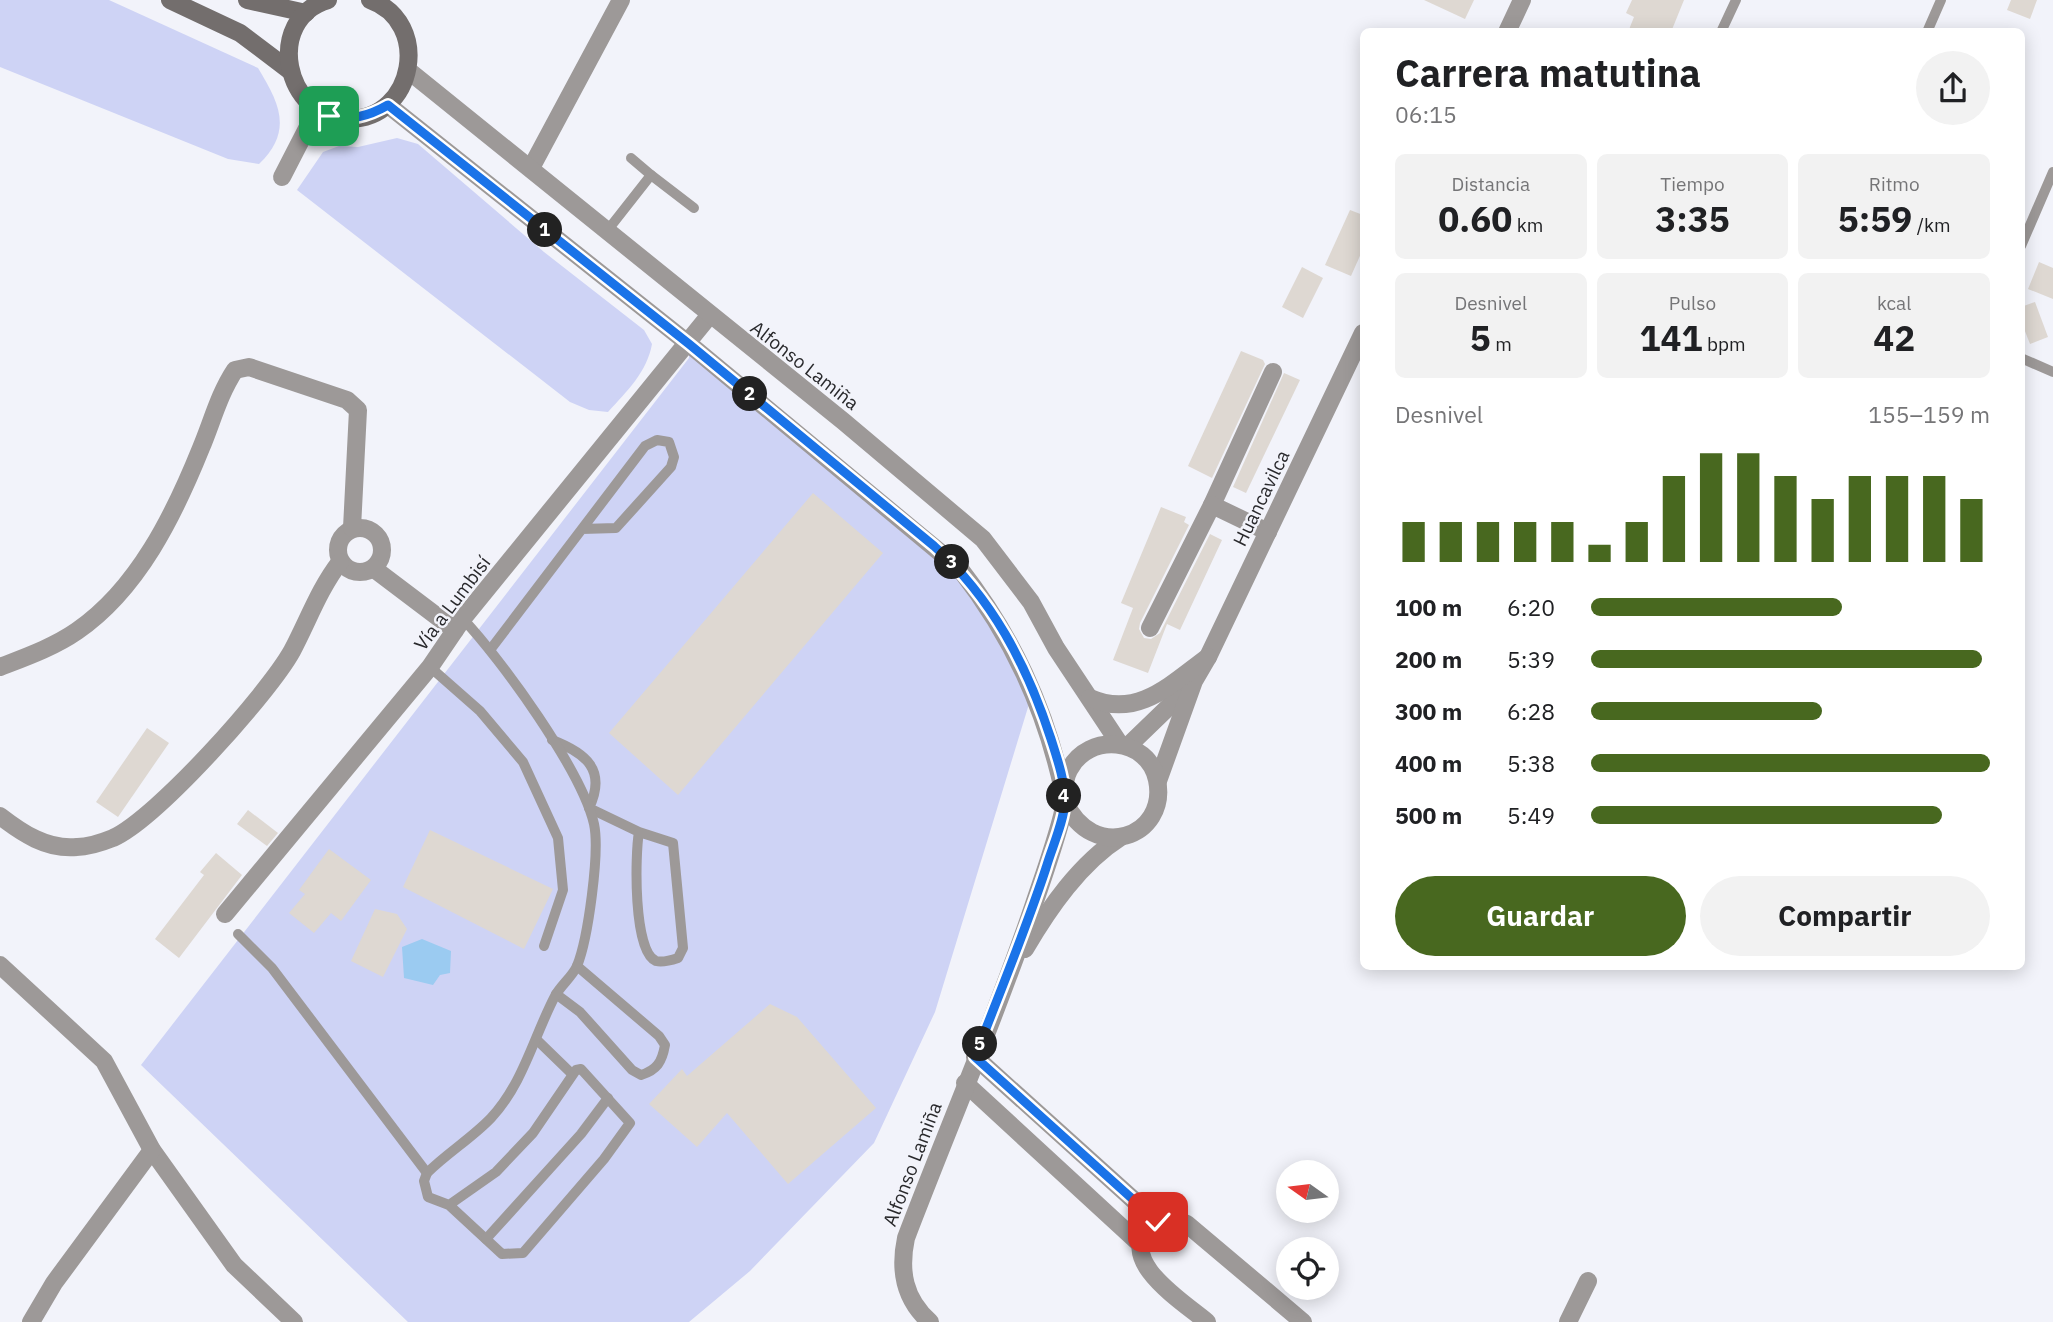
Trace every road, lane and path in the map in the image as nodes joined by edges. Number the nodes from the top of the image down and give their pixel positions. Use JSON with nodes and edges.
{"nodes":[{"id":1,"x":170,"y":0,"type":"edge"},
{"id":2,"x":247,"y":0,"type":"edge"},
{"id":3,"x":328,"y":0,"type":"edge"},
{"id":4,"x":370,"y":0,"type":"edge"},
{"id":5,"x":621,"y":0,"type":"edge"},
{"id":6,"x":1522,"y":0,"type":"edge"},
{"id":7,"x":1736,"y":0,"type":"edge"},
{"id":8,"x":1941,"y":0,"type":"edge"},
{"id":9,"x":306,"y":13,"type":"junction"},
{"id":10,"x":1509,"y":28,"type":"edge"},
{"id":11,"x":1723,"y":28,"type":"edge"},
{"id":12,"x":1929,"y":28,"type":"edge"},
{"id":13,"x":289,"y":70,"type":"junction"},
{"id":14,"x":409,"y":71,"type":"junction"},
{"id":15,"x":388,"y":105,"type":"junction"},
{"id":16,"x":317,"y":109,"type":"junction"},
{"id":17,"x":631,"y":158,"type":"dead end"},
{"id":18,"x":531,"y":167,"type":"junction"},
{"id":19,"x":2053,"y":172,"type":"edge"},
{"id":20,"x":651,"y":175,"type":"junction"},
{"id":21,"x":282,"y":177,"type":"dead end"},
{"id":22,"x":694,"y":208,"type":"dead end"},
{"id":23,"x":607,"y":231,"type":"junction"},
{"id":24,"x":2025,"y":237,"type":"edge"},
{"id":25,"x":709,"y":316,"type":"junction"},
{"id":26,"x":1360,"y":339,"type":"edge"},
{"id":27,"x":689,"y":344,"type":"junction"},
{"id":28,"x":2025,"y":360,"type":"edge"},
{"id":29,"x":1273,"y":372,"type":"dead end"},
{"id":30,"x":2053,"y":372,"type":"edge"},
{"id":31,"x":1212,"y":505,"type":"junction"},
{"id":32,"x":352,"y":528,"type":"junction"},
{"id":33,"x":582,"y":529,"type":"junction"},
{"id":34,"x":1268,"y":532,"type":"junction"},
{"id":35,"x":340,"y":562,"type":"junction"},
{"id":36,"x":373,"y":568,"type":"junction"},
{"id":37,"x":459,"y":624,"type":"junction"},
{"id":38,"x":1150,"y":628,"type":"dead end"},
{"id":39,"x":490,"y":650,"type":"junction"},
{"id":40,"x":1208,"y":657,"type":"junction"},
{"id":41,"x":0,"y":667,"type":"edge"},
{"id":42,"x":430,"y":667,"type":"junction"},
{"id":43,"x":1194,"y":681,"type":"junction"},
{"id":44,"x":1090,"y":698,"type":"junction"},
{"id":45,"x":551,"y":740,"type":"junction"},
{"id":46,"x":1123,"y":745,"type":"junction"},
{"id":47,"x":1158,"y":781,"type":"junction"},
{"id":48,"x":1064,"y":796,"type":"junction"},
{"id":49,"x":589,"y":808,"type":"junction"},
{"id":50,"x":0,"y":816,"type":"edge"},
{"id":51,"x":639,"y":832,"type":"junction"},
{"id":52,"x":1121,"y":837,"type":"junction"},
{"id":53,"x":225,"y":914,"type":"dead end"},
{"id":54,"x":238,"y":934,"type":"dead end"},
{"id":55,"x":544,"y":946,"type":"dead end"},
{"id":56,"x":0,"y":965,"type":"edge"},
{"id":57,"x":577,"y":966,"type":"junction"},
{"id":58,"x":556,"y":994,"type":"junction"},
{"id":59,"x":990,"y":1018,"type":"junction"},
{"id":60,"x":537,"y":1040,"type":"junction"},
{"id":61,"x":975,"y":1057,"type":"junction"},
{"id":62,"x":571,"y":1073,"type":"junction"},
{"id":63,"x":965,"y":1083,"type":"junction"},
{"id":64,"x":608,"y":1098,"type":"junction"},
{"id":65,"x":152,"y":1150,"type":"junction"},
{"id":66,"x":427,"y":1173,"type":"junction"},
{"id":67,"x":449,"y":1205,"type":"junction"},
{"id":68,"x":1158,"y":1222,"type":"junction"},
{"id":69,"x":486,"y":1239,"type":"junction"},
{"id":70,"x":1141,"y":1245,"type":"junction"},
{"id":71,"x":1588,"y":1281,"type":"dead end"},
{"id":72,"x":927,"y":1321,"type":"edge"},
{"id":73,"x":31,"y":1322,"type":"edge"},
{"id":74,"x":294,"y":1322,"type":"edge"},
{"id":75,"x":1207,"y":1322,"type":"edge"},
{"id":76,"x":1303,"y":1322,"type":"edge"},
{"id":77,"x":1568,"y":1322,"type":"edge"}],
"edges":[{"from":1,"to":13,"type":"main road"},
{"from":2,"to":9,"type":"main road"},
{"from":3,"to":9,"type":"main road"},
{"from":4,"to":14,"type":"main road"},
{"from":5,"to":18,"type":"street"},
{"from":6,"to":10,"type":"street"},
{"from":7,"to":11,"type":"lane"},
{"from":8,"to":12,"type":"lane"},
{"from":9,"to":13,"type":"main road"},
{"from":13,"to":16,"type":"main road"},
{"from":14,"to":15,"type":"main road"},
{"from":14,"to":18,"type":"street","name":"Alfonso Lamiña"},
{"from":15,"to":16,"type":"main road"},
{"from":15,"to":27,"type":"street","name":"Alfonso Lamiña"},
{"from":16,"to":21,"type":"street"},
{"from":17,"to":20,"type":"lane"},
{"from":18,"to":23,"type":"street","name":"Alfonso Lamiña"},
{"from":19,"to":24,"type":"lane"},
{"from":20,"to":22,"type":"lane"},
{"from":20,"to":23,"type":"lane"},
{"from":23,"to":25,"type":"street","name":"Alfonso Lamiña"},
{"from":25,"to":27,"type":"street","name":"Vía a Lumbisí"},
{"from":25,"to":44,"type":"street","name":"Alfonso Lamiña"},
{"from":26,"to":34,"type":"street","name":"Huancavilca"},
{"from":27,"to":37,"type":"street","name":"Vía a Lumbisí"},
{"from":27,"to":48,"type":"street","name":"Alfonso Lamiña"},
{"from":28,"to":30,"type":"lane"},
{"from":29,"to":31,"type":"street"},
{"from":31,"to":34,"type":"street"},
{"from":31,"to":38,"type":"street"},
{"from":32,"to":35,"type":"street"},
{"from":32,"to":36,"type":"street"},
{"from":32,"to":41,"type":"street"},
{"from":33,"to":33,"type":"lane"},
{"from":33,"to":39,"type":"lane"},
{"from":34,"to":40,"type":"street","name":"Huancavilca"},
{"from":35,"to":36,"type":"street"},
{"from":35,"to":50,"type":"street"},
{"from":36,"to":37,"type":"street"},
{"from":37,"to":39,"type":"lane"},
{"from":37,"to":42,"type":"street","name":"Vía a Lumbisí"},
{"from":39,"to":45,"type":"lane"},
{"from":40,"to":43,"type":"street","name":"Huancavilca"},
{"from":40,"to":44,"type":"street"},
{"from":42,"to":53,"type":"street","name":"Vía a Lumbisí"},
{"from":42,"to":55,"type":"lane"},
{"from":43,"to":46,"type":"street","name":"Huancavilca"},
{"from":43,"to":47,"type":"street","name":"Huancavilca"},
{"from":44,"to":46,"type":"street","name":"Alfonso Lamiña"},
{"from":45,"to":49,"type":"lane"},
{"from":45,"to":49,"type":"lane"},
{"from":46,"to":47,"type":"street"},
{"from":46,"to":48,"type":"street"},
{"from":47,"to":52,"type":"street"},
{"from":48,"to":52,"type":"street"},
{"from":48,"to":59,"type":"street","name":"Alfonso Lamiña"},
{"from":49,"to":51,"type":"lane"},
{"from":49,"to":57,"type":"lane"},
{"from":51,"to":51,"type":"lane"},
{"from":52,"to":59,"type":"street","name":"Alfonso Lamiña"},
{"from":54,"to":66,"type":"lane"},
{"from":56,"to":65,"type":"street"},
{"from":57,"to":58,"type":"lane"},
{"from":57,"to":58,"type":"lane"},
{"from":58,"to":60,"type":"lane"},
{"from":59,"to":61,"type":"street","name":"Alfonso Lamiña"},
{"from":60,"to":62,"type":"lane"},
{"from":60,"to":66,"type":"lane"},
{"from":61,"to":63,"type":"street","name":"Alfonso Lamiña"},
{"from":61,"to":68,"type":"street"},
{"from":62,"to":64,"type":"lane"},
{"from":62,"to":67,"type":"lane"},
{"from":63,"to":70,"type":"street"},
{"from":63,"to":72,"type":"street","name":"Alfonso Lamiña"},
{"from":64,"to":69,"type":"lane"},
{"from":64,"to":69,"type":"lane"},
{"from":65,"to":73,"type":"street"},
{"from":65,"to":74,"type":"street"},
{"from":66,"to":67,"type":"lane"},
{"from":67,"to":69,"type":"lane"},
{"from":68,"to":70,"type":"street"},
{"from":68,"to":76,"type":"street"},
{"from":70,"to":75,"type":"street"},
{"from":71,"to":77,"type":"street"}]}
